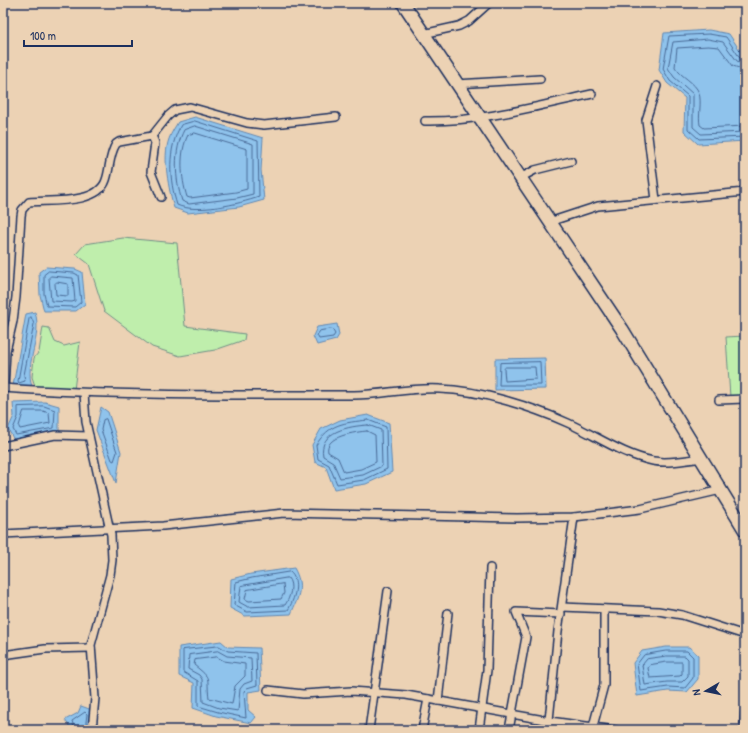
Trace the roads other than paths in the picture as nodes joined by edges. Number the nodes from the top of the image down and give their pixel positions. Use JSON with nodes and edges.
{"nodes":[{"id":1,"x":403,"y":3,"type":"edge"},
{"id":2,"x":489,"y":3,"type":"edge"},
{"id":3,"x":423,"y":34,"type":"junction"},
{"id":4,"x":540,"y":79,"type":"dead end"},
{"id":5,"x":456,"y":84,"type":"junction"},
{"id":6,"x":657,"y":86,"type":"dead end"},
{"id":7,"x":592,"y":94,"type":"dead end"},
{"id":8,"x":336,"y":117,"type":"dead end"},
{"id":9,"x":478,"y":117,"type":"junction"},
{"id":10,"x":425,"y":121,"type":"dead end"},
{"id":11,"x":152,"y":136,"type":"junction"},
{"id":12,"x":571,"y":161,"type":"dead end"},
{"id":13,"x":520,"y":178,"type":"junction"},
{"id":14,"x":745,"y":192,"type":"edge"},
{"id":15,"x":162,"y":197,"type":"dead end"},
{"id":16,"x":656,"y":200,"type":"junction"},
{"id":17,"x":549,"y":222,"type":"junction"},
{"id":18,"x":3,"y":388,"type":"edge"},
{"id":19,"x":84,"y":393,"type":"junction"},
{"id":20,"x":745,"y":399,"type":"edge"},
{"id":21,"x":719,"y":400,"type":"dead end"},
{"id":22,"x":89,"y":436,"type":"junction"},
{"id":23,"x":3,"y":446,"type":"edge"},
{"id":24,"x":703,"y":458,"type":"junction"},
{"id":25,"x":721,"y":490,"type":"junction"},
{"id":26,"x":574,"y":517,"type":"junction"},
{"id":27,"x":110,"y":528,"type":"junction"},
{"id":28,"x":745,"y":530,"type":"edge"},
{"id":29,"x":3,"y":534,"type":"edge"},
{"id":30,"x":490,"y":568,"type":"dead end"},
{"id":31,"x":388,"y":591,"type":"dead end"},
{"id":32,"x":604,"y":609,"type":"junction"},
{"id":33,"x":562,"y":610,"type":"junction"},
{"id":34,"x":448,"y":612,"type":"dead end"},
{"id":35,"x":745,"y":634,"type":"edge"},
{"id":36,"x":91,"y":648,"type":"junction"},
{"id":37,"x":3,"y":655,"type":"edge"},
{"id":38,"x":268,"y":690,"type":"dead end"},
{"id":39,"x":374,"y":692,"type":"junction"},
{"id":40,"x":428,"y":699,"type":"junction"},
{"id":41,"x":438,"y":700,"type":"junction"},
{"id":42,"x":482,"y":707,"type":"junction"},
{"id":43,"x":745,"y":710,"type":"edge"},
{"id":44,"x":512,"y":713,"type":"junction"},
{"id":45,"x":550,"y":721,"type":"junction"},
{"id":46,"x":593,"y":728,"type":"edge"},
{"id":47,"x":92,"y":730,"type":"edge"},
{"id":48,"x":369,"y":730,"type":"edge"},
{"id":49,"x":422,"y":730,"type":"edge"},
{"id":50,"x":479,"y":730,"type":"edge"},
{"id":51,"x":509,"y":730,"type":"edge"},
{"id":52,"x":548,"y":730,"type":"edge"},
{"id":53,"x":615,"y":730,"type":"edge"},
{"id":54,"x":744,"y":730,"type":"edge"}],
"edges":[{"from":1,"to":3,"type":"highway"},
{"from":2,"to":3,"type":"street"},
{"from":3,"to":5,"type":"highway"},
{"from":4,"to":5,"type":"street"},
{"from":5,"to":9,"type":"highway"},
{"from":6,"to":16,"type":"street"},
{"from":7,"to":9,"type":"street"},
{"from":8,"to":11,"type":"street"},
{"from":9,"to":10,"type":"street"},
{"from":9,"to":13,"type":"highway"},
{"from":11,"to":15,"type":"street"},
{"from":11,"to":18,"type":"street"},
{"from":12,"to":13,"type":"street"},
{"from":13,"to":17,"type":"highway"},
{"from":14,"to":16,"type":"street"},
{"from":16,"to":17,"type":"street"},
{"from":17,"to":24,"type":"highway"},
{"from":18,"to":19,"type":"street"},
{"from":19,"to":22,"type":"street"},
{"from":19,"to":24,"type":"street"},
{"from":20,"to":21,"type":"street"},
{"from":22,"to":23,"type":"street"},
{"from":22,"to":27,"type":"street"},
{"from":24,"to":25,"type":"highway"},
{"from":25,"to":26,"type":"street"},
{"from":25,"to":28,"type":"highway"},
{"from":26,"to":27,"type":"street"},
{"from":26,"to":33,"type":"street"},
{"from":27,"to":29,"type":"street"},
{"from":27,"to":36,"type":"street"},
{"from":30,"to":42,"type":"street"},
{"from":31,"to":39,"type":"street"},
{"from":32,"to":33,"type":"street"},
{"from":32,"to":35,"type":"street"},
{"from":32,"to":46,"type":"street"},
{"from":33,"to":44,"type":"street"},
{"from":33,"to":45,"type":"street"},
{"from":34,"to":41,"type":"street"},
{"from":36,"to":37,"type":"street"},
{"from":36,"to":47,"type":"street"},
{"from":38,"to":39,"type":"street"},
{"from":39,"to":40,"type":"street"},
{"from":39,"to":48,"type":"street"},
{"from":40,"to":41,"type":"street"},
{"from":40,"to":49,"type":"street"},
{"from":41,"to":42,"type":"street"},
{"from":42,"to":44,"type":"street"},
{"from":42,"to":50,"type":"street"},
{"from":43,"to":54,"type":"street"},
{"from":44,"to":45,"type":"street"},
{"from":44,"to":51,"type":"street"},
{"from":45,"to":46,"type":"street"},
{"from":45,"to":52,"type":"street"},
{"from":46,"to":53,"type":"street"}]}
